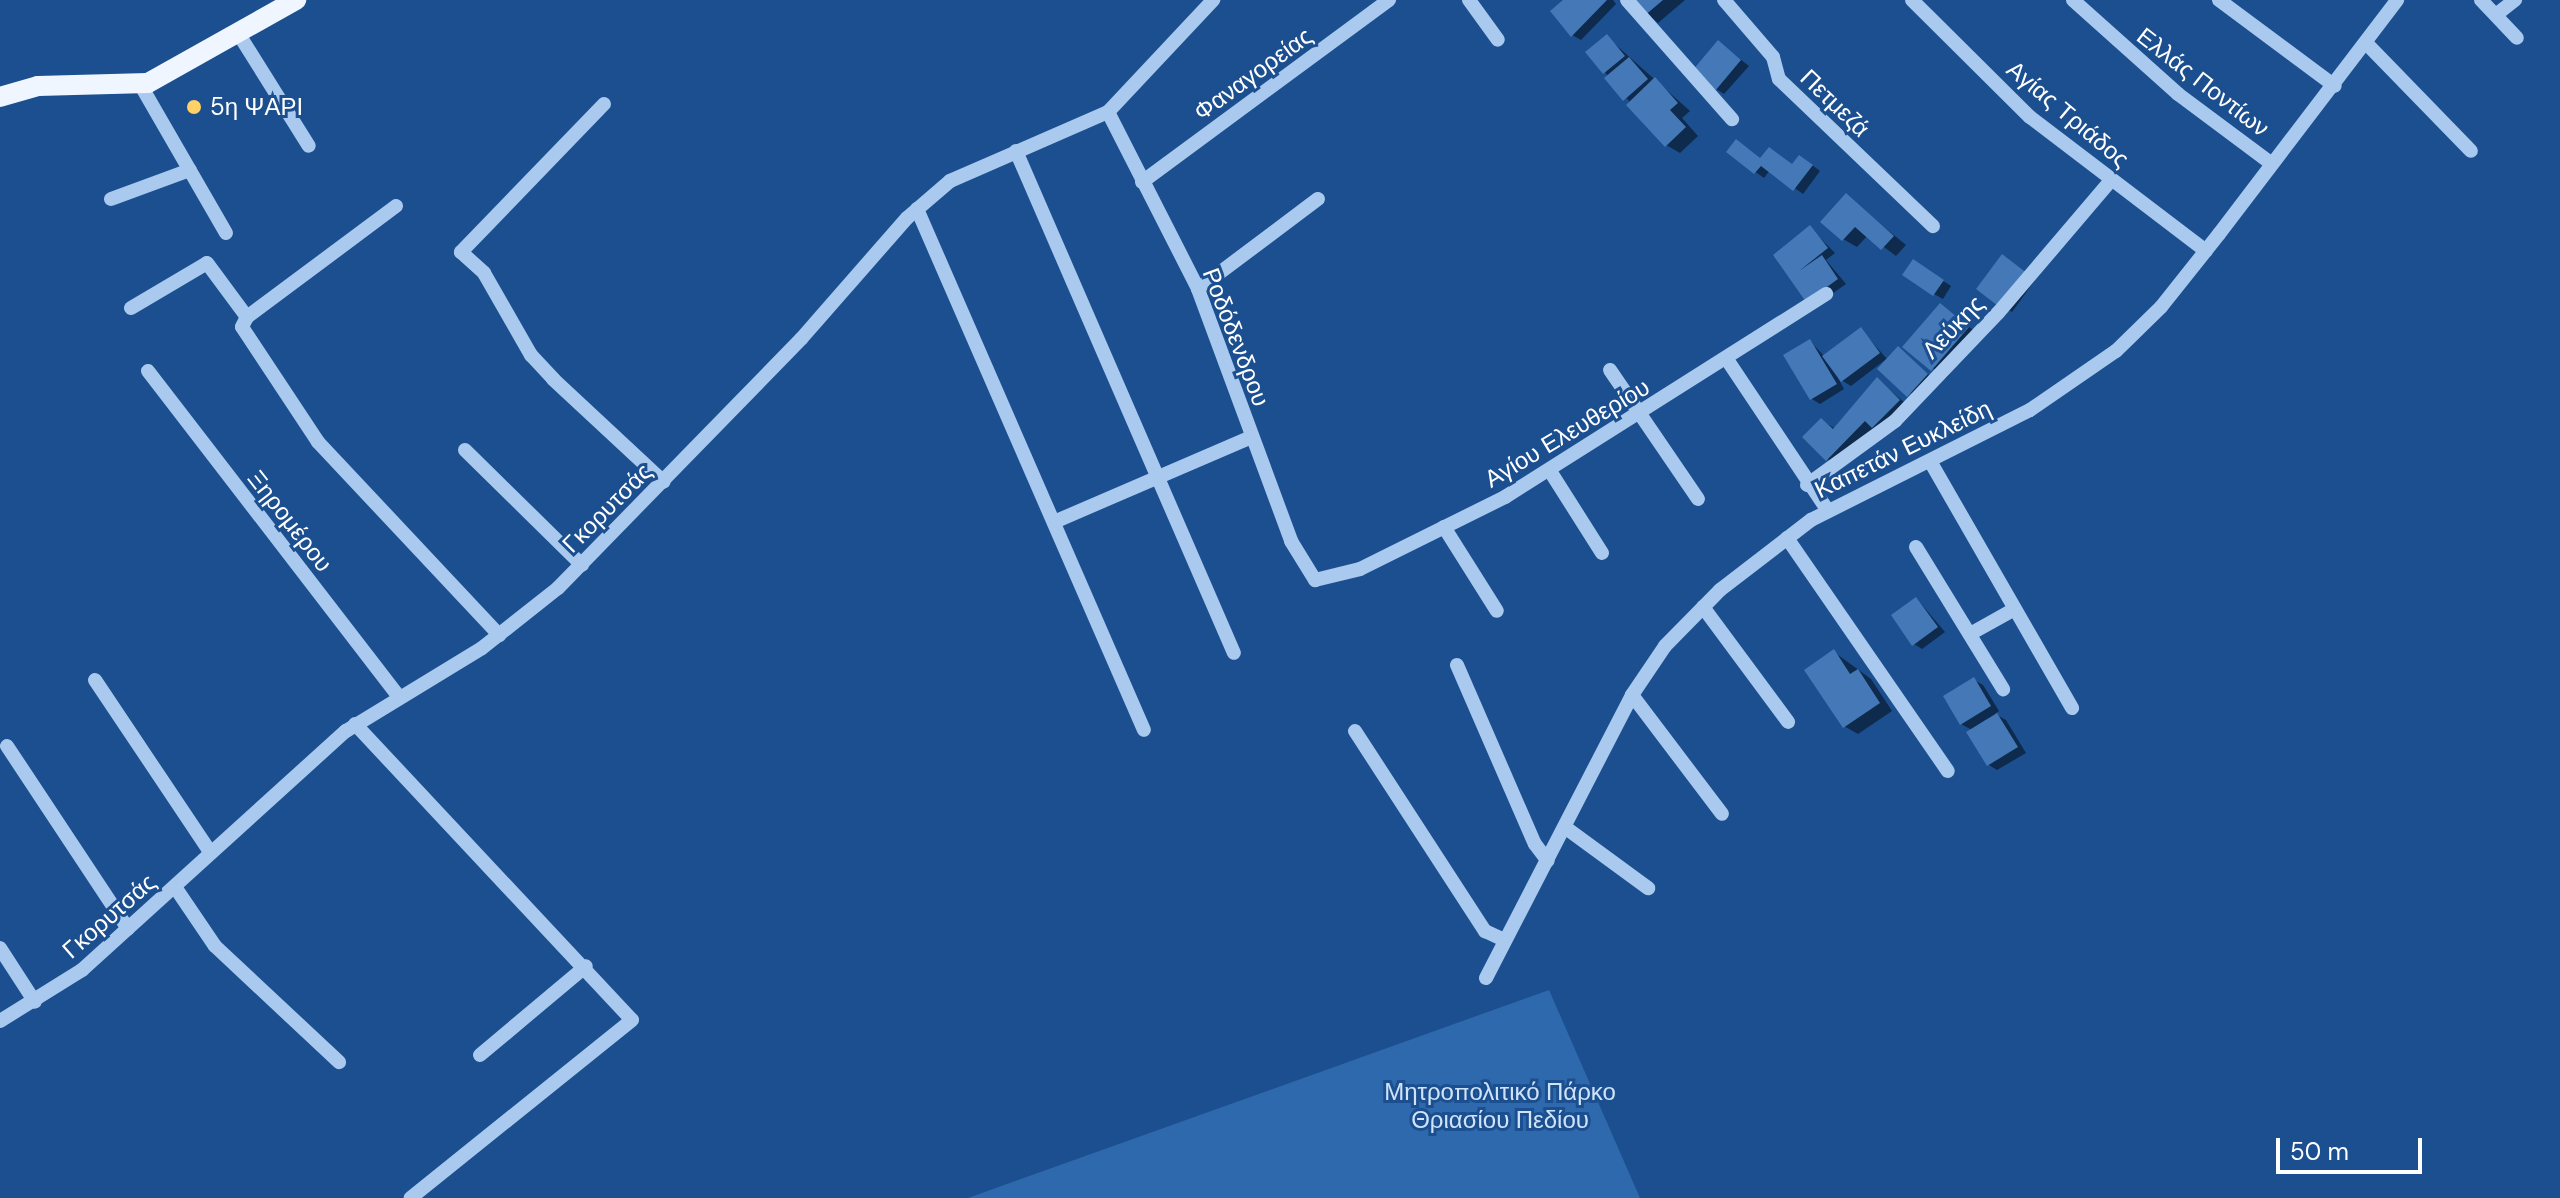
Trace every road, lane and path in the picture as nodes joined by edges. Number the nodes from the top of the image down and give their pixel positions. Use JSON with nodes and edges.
{"nodes":[{"id":1,"x":296,"y":0,"type":"edge"},
{"id":2,"x":1213,"y":0,"type":"edge"},
{"id":3,"x":1389,"y":0,"type":"edge"},
{"id":4,"x":1469,"y":0,"type":"edge"},
{"id":5,"x":1627,"y":0,"type":"edge"},
{"id":6,"x":1724,"y":0,"type":"edge"},
{"id":7,"x":1912,"y":0,"type":"edge"},
{"id":8,"x":2073,"y":0,"type":"edge"},
{"id":9,"x":2219,"y":0,"type":"edge"},
{"id":10,"x":2481,"y":0,"type":"edge"},
{"id":11,"x":2515,"y":0,"type":"edge"},
{"id":12,"x":2396,"y":1,"type":"edge"},
{"id":13,"x":2497,"y":14,"type":"junction"},
{"id":14,"x":238,"y":33,"type":"junction"},
{"id":15,"x":2517,"y":38,"type":"dead end"},
{"id":16,"x":1498,"y":40,"type":"dead end"},
{"id":17,"x":2367,"y":44,"type":"junction"},
{"id":18,"x":140,"y":84,"type":"junction"},
{"id":19,"x":2335,"y":86,"type":"junction"},
{"id":20,"x":0,"y":97,"type":"edge"},
{"id":21,"x":604,"y":104,"type":"dead end"},
{"id":22,"x":1108,"y":112,"type":"junction"},
{"id":23,"x":1732,"y":119,"type":"dead end"},
{"id":24,"x":309,"y":146,"type":"dead end"},
{"id":25,"x":1016,"y":151,"type":"junction"},
{"id":26,"x":2471,"y":151,"type":"dead end"},
{"id":27,"x":2272,"y":164,"type":"junction"},
{"id":28,"x":190,"y":170,"type":"junction"},
{"id":29,"x":2111,"y":180,"type":"junction"},
{"id":30,"x":1142,"y":182,"type":"junction"},
{"id":31,"x":111,"y":199,"type":"dead end"},
{"id":32,"x":1318,"y":199,"type":"dead end"},
{"id":33,"x":396,"y":206,"type":"dead end"},
{"id":34,"x":917,"y":209,"type":"junction"},
{"id":35,"x":1933,"y":226,"type":"dead end"},
{"id":36,"x":226,"y":233,"type":"dead end"},
{"id":37,"x":2206,"y":251,"type":"junction"},
{"id":38,"x":1198,"y":289,"type":"junction"},
{"id":39,"x":1826,"y":294,"type":"dead end"},
{"id":40,"x":131,"y":308,"type":"dead end"},
{"id":41,"x":247,"y":317,"type":"junction"},
{"id":42,"x":1728,"y":361,"type":"junction"},
{"id":43,"x":1610,"y":370,"type":"dead end"},
{"id":44,"x":148,"y":371,"type":"dead end"},
{"id":45,"x":1641,"y":415,"type":"junction"},
{"id":46,"x":1251,"y":437,"type":"junction"},
{"id":47,"x":465,"y":450,"type":"dead end"},
{"id":48,"x":1930,"y":461,"type":"junction"},
{"id":49,"x":1550,"y":471,"type":"junction"},
{"id":50,"x":1159,"y":477,"type":"junction"},
{"id":51,"x":664,"y":482,"type":"junction"},
{"id":52,"x":1807,"y":485,"type":"junction"},
{"id":53,"x":1698,"y":499,"type":"dead end"},
{"id":54,"x":1828,"y":511,"type":"junction"},
{"id":55,"x":1054,"y":522,"type":"junction"},
{"id":56,"x":1444,"y":527,"type":"junction"},
{"id":57,"x":1787,"y":538,"type":"junction"},
{"id":58,"x":1916,"y":547,"type":"dead end"},
{"id":59,"x":1602,"y":553,"type":"dead end"},
{"id":60,"x":582,"y":565,"type":"junction"},
{"id":61,"x":1315,"y":580,"type":"joint"},
{"id":62,"x":1703,"y":607,"type":"junction"},
{"id":63,"x":2013,"y":610,"type":"junction"},
{"id":64,"x":1497,"y":611,"type":"dead end"},
{"id":65,"x":1970,"y":634,"type":"junction"},
{"id":66,"x":499,"y":635,"type":"junction"},
{"id":67,"x":1234,"y":653,"type":"dead end"},
{"id":68,"x":1457,"y":665,"type":"dead end"},
{"id":69,"x":95,"y":680,"type":"dead end"},
{"id":70,"x":2003,"y":689,"type":"dead end"},
{"id":71,"x":1632,"y":695,"type":"junction"},
{"id":72,"x":399,"y":697,"type":"junction"},
{"id":73,"x":2072,"y":708,"type":"dead end"},
{"id":74,"x":1788,"y":722,"type":"dead end"},
{"id":75,"x":355,"y":724,"type":"junction"},
{"id":76,"x":1144,"y":730,"type":"dead end"},
{"id":77,"x":1355,"y":731,"type":"dead end"},
{"id":78,"x":7,"y":746,"type":"dead end"},
{"id":79,"x":1948,"y":771,"type":"dead end"},
{"id":80,"x":1722,"y":814,"type":"dead end"},
{"id":81,"x":1566,"y":828,"type":"junction"},
{"id":82,"x":210,"y":852,"type":"junction"},
{"id":83,"x":1548,"y":861,"type":"junction"},
{"id":84,"x":175,"y":887,"type":"junction"},
{"id":85,"x":1648,"y":888,"type":"dead end"},
{"id":86,"x":128,"y":929,"type":"junction"},
{"id":87,"x":1504,"y":940,"type":"junction"},
{"id":88,"x":0,"y":948,"type":"edge"},
{"id":89,"x":586,"y":966,"type":"junction"},
{"id":90,"x":1486,"y":978,"type":"dead end"},
{"id":91,"x":35,"y":1002,"type":"junction"},
{"id":92,"x":0,"y":1021,"type":"edge"},
{"id":93,"x":480,"y":1055,"type":"dead end"},
{"id":94,"x":339,"y":1062,"type":"dead end"},
{"id":95,"x":411,"y":1198,"type":"edge"}],
"edges":[{"from":1,"to":14,"type":"main road"},
{"from":2,"to":22,"type":"street","name":"Γκορυτσάς"},
{"from":3,"to":30,"type":"street","name":"Φαναγορείας"},
{"from":4,"to":16,"type":"street"},
{"from":5,"to":23,"type":"street"},
{"from":6,"to":35,"type":"street","name":"Πετμεζά"},
{"from":7,"to":29,"type":"street","name":"Αγίας Τριάδος"},
{"from":8,"to":27,"type":"street","name":"Ελλάς Ποντίων"},
{"from":9,"to":19,"type":"street"},
{"from":10,"to":13,"type":"street"},
{"from":11,"to":13,"type":"street"},
{"from":12,"to":17,"type":"street","name":"Καπετάν Ευκλείδη"},
{"from":13,"to":15,"type":"street"},
{"from":14,"to":18,"type":"main road"},
{"from":14,"to":24,"type":"street"},
{"from":17,"to":19,"type":"street","name":"Καπετάν Ευκλείδη"},
{"from":17,"to":26,"type":"street"},
{"from":18,"to":20,"type":"main road"},
{"from":18,"to":28,"type":"street"},
{"from":19,"to":27,"type":"street","name":"Καπετάν Ευκλείδη"},
{"from":21,"to":51,"type":"street"},
{"from":22,"to":25,"type":"street","name":"Γκορυτσάς"},
{"from":22,"to":30,"type":"street","name":"Ροδόδενδρου"},
{"from":25,"to":34,"type":"street","name":"Γκορυτσάς"},
{"from":25,"to":50,"type":"street"},
{"from":27,"to":37,"type":"street","name":"Καπετάν Ευκλείδη"},
{"from":28,"to":31,"type":"street"},
{"from":28,"to":36,"type":"street"},
{"from":29,"to":37,"type":"street","name":"Αγίας Τριάδος"},
{"from":29,"to":52,"type":"street","name":"Λεύκης"},
{"from":30,"to":38,"type":"street","name":"Ροδόδενδρου"},
{"from":32,"to":38,"type":"street"},
{"from":33,"to":41,"type":"street"},
{"from":34,"to":51,"type":"street","name":"Γκορυτσάς"},
{"from":34,"to":55,"type":"street"},
{"from":37,"to":48,"type":"street","name":"Καπετάν Ευκλείδη"},
{"from":38,"to":46,"type":"street","name":"Ροδόδενδρου"},
{"from":39,"to":42,"type":"street","name":"Αγίου Ελευθερίου"},
{"from":40,"to":41,"type":"street"},
{"from":41,"to":66,"type":"street"},
{"from":42,"to":45,"type":"street","name":"Αγίου Ελευθερίου"},
{"from":42,"to":52,"type":"street"},
{"from":43,"to":45,"type":"street"},
{"from":44,"to":72,"type":"street","name":"Ξηρομέρου"},
{"from":45,"to":49,"type":"street","name":"Αγίου Ελευθερίου"},
{"from":45,"to":53,"type":"street"},
{"from":46,"to":50,"type":"street"},
{"from":46,"to":61,"type":"street","name":"Ροδόδενδρου"},
{"from":47,"to":60,"type":"street"},
{"from":48,"to":54,"type":"street","name":"Καπετάν Ευκλείδη"},
{"from":48,"to":63,"type":"street"},
{"from":49,"to":56,"type":"street","name":"Αγίου Ελευθερίου"},
{"from":49,"to":59,"type":"street"},
{"from":50,"to":55,"type":"street"},
{"from":50,"to":67,"type":"street"},
{"from":51,"to":60,"type":"street","name":"Γκορυτσάς"},
{"from":52,"to":54,"type":"street"},
{"from":54,"to":57,"type":"street","name":"Καπετάν Ευκλείδη"},
{"from":55,"to":76,"type":"street"},
{"from":56,"to":61,"type":"street","name":"Αγίου Ελευθερίου"},
{"from":56,"to":64,"type":"street"},
{"from":57,"to":62,"type":"street","name":"Καπετάν Ευκλείδη"},
{"from":57,"to":79,"type":"street"},
{"from":58,"to":65,"type":"street"},
{"from":60,"to":66,"type":"street","name":"Γκορυτσάς"},
{"from":62,"to":71,"type":"street","name":"Καπετάν Ευκλείδη"},
{"from":62,"to":74,"type":"street"},
{"from":63,"to":65,"type":"street"},
{"from":63,"to":73,"type":"street"},
{"from":65,"to":70,"type":"street"},
{"from":66,"to":72,"type":"street","name":"Γκορυτσάς"},
{"from":68,"to":83,"type":"street"},
{"from":69,"to":82,"type":"street"},
{"from":71,"to":80,"type":"street"},
{"from":71,"to":81,"type":"street","name":"Καπετάν Ευκλείδη"},
{"from":72,"to":75,"type":"street","name":"Γκορυτσάς"},
{"from":75,"to":82,"type":"street","name":"Γκορυτσάς"},
{"from":75,"to":89,"type":"street"},
{"from":77,"to":87,"type":"street"},
{"from":78,"to":86,"type":"street"},
{"from":81,"to":83,"type":"street","name":"Καπετάν Ευκλείδη"},
{"from":81,"to":85,"type":"street"},
{"from":82,"to":84,"type":"street","name":"Γκορυτσάς"},
{"from":83,"to":87,"type":"street","name":"Καπετάν Ευκλείδη"},
{"from":84,"to":86,"type":"street","name":"Γκορυτσάς"},
{"from":84,"to":94,"type":"street"},
{"from":86,"to":91,"type":"street","name":"Γκορυτσάς"},
{"from":87,"to":90,"type":"street","name":"Καπετάν Ευκλείδη"},
{"from":88,"to":91,"type":"street"},
{"from":89,"to":93,"type":"street"},
{"from":89,"to":95,"type":"street"},
{"from":91,"to":92,"type":"street","name":"Γκορυτσάς"}]}
